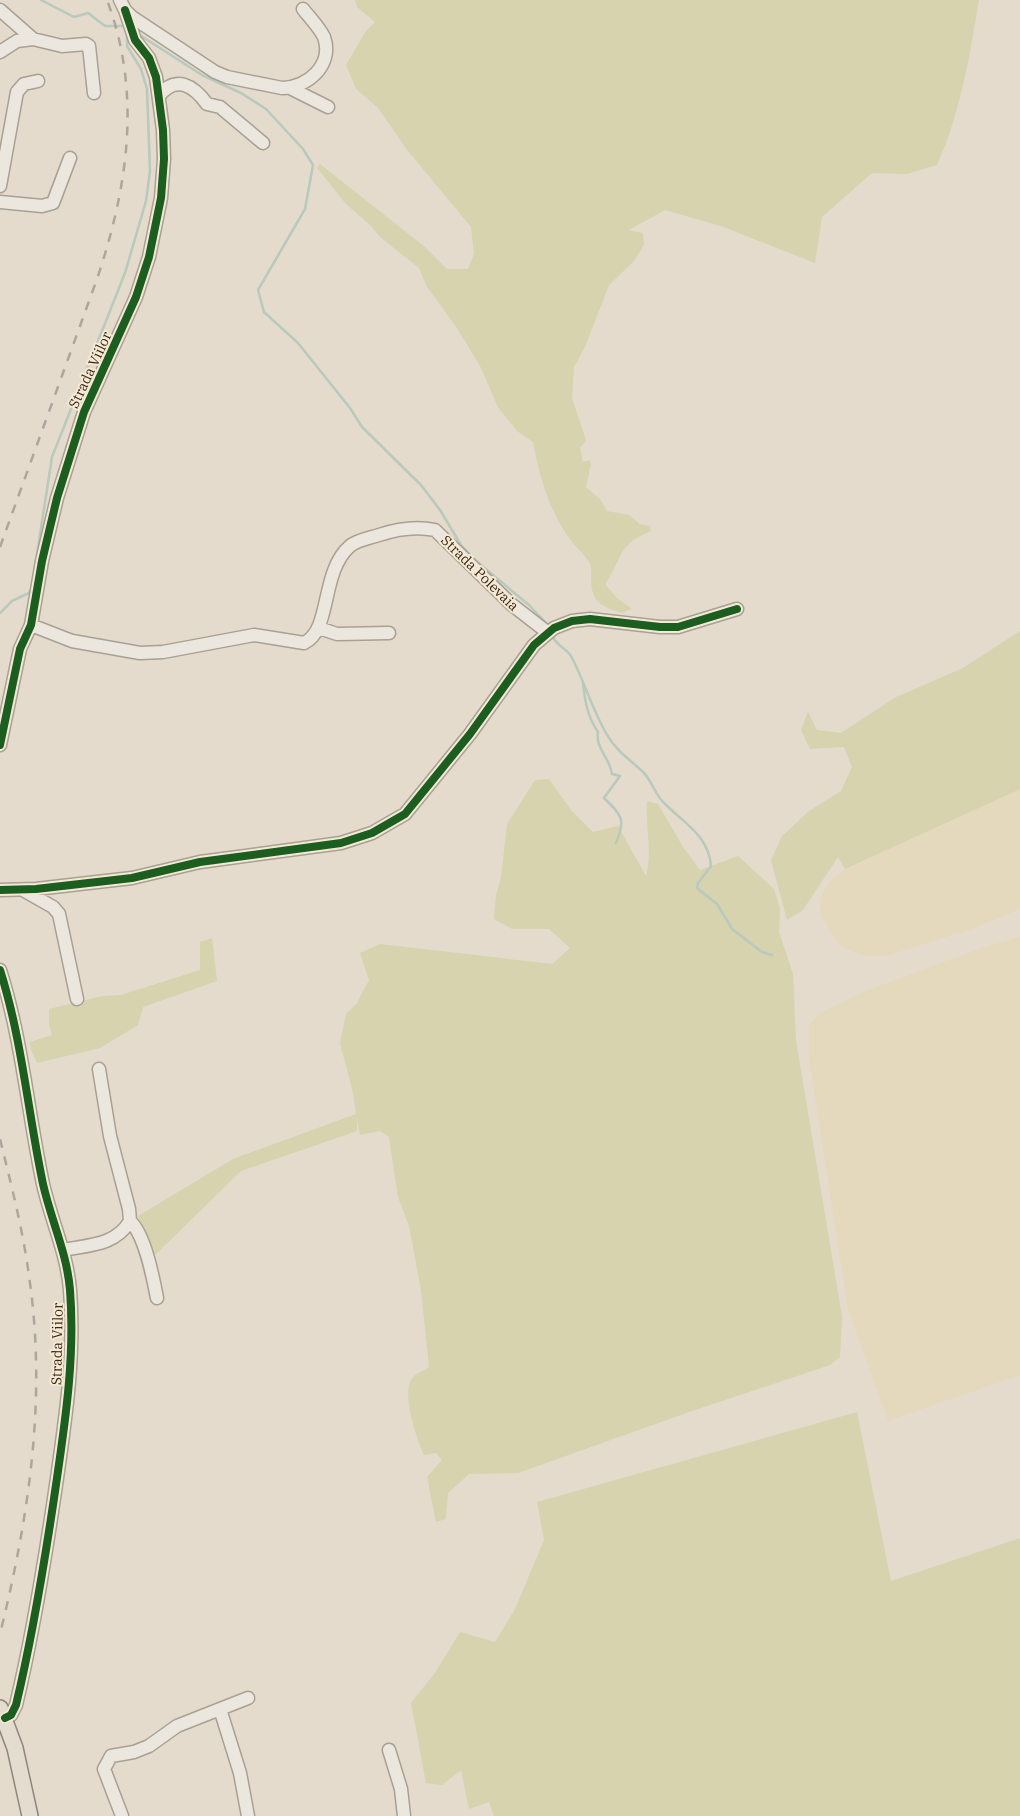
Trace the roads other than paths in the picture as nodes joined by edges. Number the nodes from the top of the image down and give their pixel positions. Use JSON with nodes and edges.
{"nodes":[{"id":1,"x":303,"y":9,"type":"dead end"},
{"id":2,"x":0,"y":10,"type":"edge"},
{"id":3,"x":126,"y":16,"type":"edge"},
{"id":4,"x":33,"y":39,"type":"junction"},
{"id":5,"x":0,"y":52,"type":"edge"},
{"id":6,"x":38,"y":80,"type":"dead end"},
{"id":7,"x":290,"y":88,"type":"junction"},
{"id":8,"x":94,"y":92,"type":"dead end"},
{"id":9,"x":159,"y":96,"type":"junction"},
{"id":10,"x":328,"y":107,"type":"dead end"},
{"id":11,"x":263,"y":143,"type":"dead end"},
{"id":12,"x":70,"y":158,"type":"dead end"},
{"id":13,"x":0,"y":186,"type":"edge"},
{"id":14,"x":0,"y":202,"type":"edge"},
{"id":15,"x":737,"y":609,"type":"dead end"},
{"id":16,"x":31,"y":626,"type":"junction"},
{"id":17,"x":319,"y":628,"type":"junction"},
{"id":18,"x":547,"y":632,"type":"junction"},
{"id":19,"x":389,"y":633,"type":"dead end"},
{"id":20,"x":0,"y":745,"type":"edge"},
{"id":21,"x":0,"y":890,"type":"edge"},
{"id":22,"x":22,"y":890,"type":"junction"},
{"id":23,"x":0,"y":970,"type":"edge"},
{"id":24,"x":77,"y":999,"type":"dead end"},
{"id":25,"x":99,"y":1069,"type":"dead end"},
{"id":26,"x":130,"y":1221,"type":"junction"},
{"id":27,"x":63,"y":1250,"type":"junction"},
{"id":28,"x":157,"y":1298,"type":"dead end"},
{"id":29,"x":248,"y":1698,"type":"dead end"},
{"id":30,"x":220,"y":1709,"type":"junction"},
{"id":31,"x":3,"y":1713,"type":"edge"},
{"id":32,"x":389,"y":1750,"type":"dead end"},
{"id":33,"x":30,"y":1816,"type":"edge"},
{"id":34,"x":122,"y":1816,"type":"edge"},
{"id":35,"x":248,"y":1816,"type":"edge"},
{"id":36,"x":404,"y":1816,"type":"edge"}],
"edges":[{"from":1,"to":7,"type":"street"},
{"from":2,"to":4,"type":"street"},
{"from":3,"to":7,"type":"street"},
{"from":3,"to":9,"type":"street","name":"Strada Viilor"},
{"from":4,"to":5,"type":"street"},
{"from":4,"to":8,"type":"street"},
{"from":6,"to":13,"type":"street"},
{"from":7,"to":10,"type":"street"},
{"from":9,"to":11,"type":"street"},
{"from":9,"to":16,"type":"street","name":"Strada Viilor"},
{"from":12,"to":14,"type":"street"},
{"from":15,"to":18,"type":"street"},
{"from":16,"to":17,"type":"street"},
{"from":16,"to":20,"type":"street","name":"Strada Viilor"},
{"from":17,"to":18,"type":"street","name":"Strada Polevaia"},
{"from":17,"to":19,"type":"street"},
{"from":18,"to":22,"type":"street"},
{"from":21,"to":22,"type":"street"},
{"from":22,"to":24,"type":"street"},
{"from":23,"to":27,"type":"street","name":"Strada Viilor"},
{"from":25,"to":26,"type":"street"},
{"from":26,"to":27,"type":"street"},
{"from":26,"to":28,"type":"street"},
{"from":27,"to":31,"type":"street","name":"Strada Viilor"},
{"from":29,"to":30,"type":"street"},
{"from":30,"to":34,"type":"street"},
{"from":30,"to":35,"type":"street"},
{"from":31,"to":33,"type":"main road"},
{"from":32,"to":36,"type":"street"}]}
